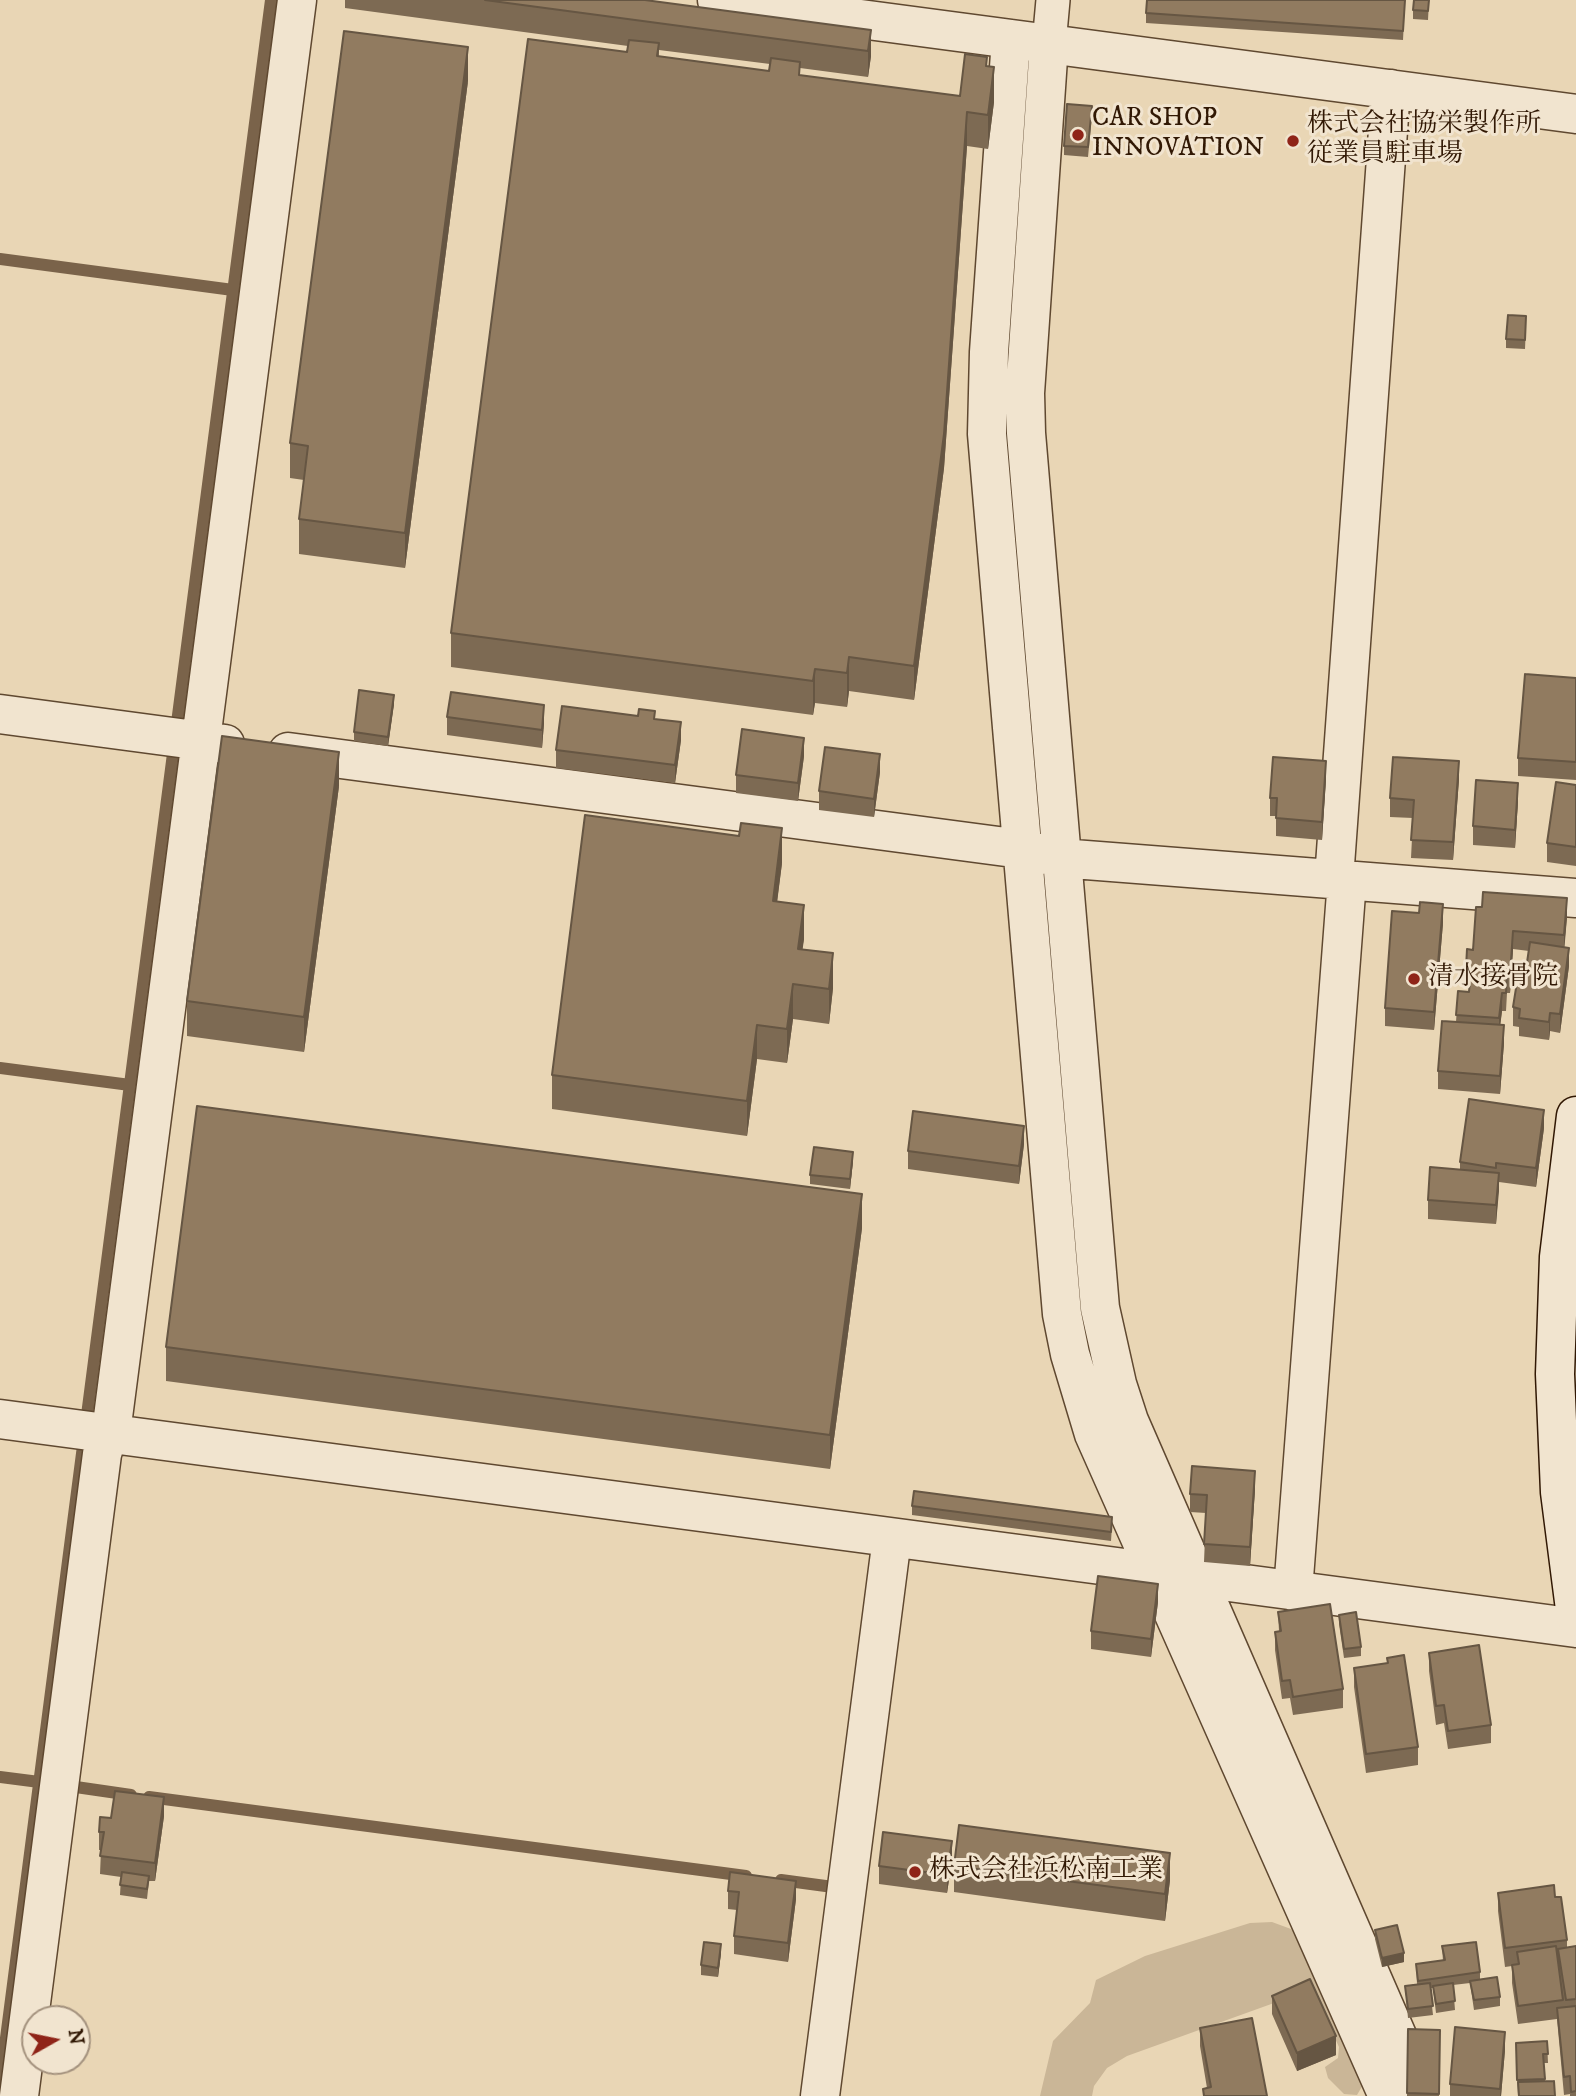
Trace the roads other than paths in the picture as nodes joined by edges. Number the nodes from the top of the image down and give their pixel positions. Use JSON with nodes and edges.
{"nodes":[{"id":1,"x":297,"y":0,"type":"edge"},
{"id":2,"x":716,"y":0,"type":"edge"},
{"id":3,"x":1053,"y":0,"type":"edge"},
{"id":4,"x":1011,"y":39,"type":"junction"},
{"id":5,"x":1049,"y":44,"type":"junction"},
{"id":6,"x":1391,"y":89,"type":"junction"},
{"id":7,"x":1576,"y":114,"type":"edge"},
{"id":8,"x":0,"y":714,"type":"edge"},
{"id":9,"x":184,"y":738,"type":"junction"},
{"id":10,"x":1021,"y":849,"type":"junction"},
{"id":11,"x":1060,"y":858,"type":"junction"},
{"id":12,"x":1341,"y":879,"type":"junction"},
{"id":13,"x":1576,"y":898,"type":"edge"},
{"id":14,"x":1576,"y":1116,"type":"edge"},
{"id":15,"x":1573,"y":1160,"type":"edge"},
{"id":16,"x":0,"y":1419,"type":"edge"},
{"id":17,"x":93,"y":1432,"type":"junction"},
{"id":18,"x":892,"y":1538,"type":"junction"},
{"id":19,"x":1156,"y":1573,"type":"junction"},
{"id":20,"x":1197,"y":1578,"type":"junction"},
{"id":21,"x":1293,"y":1591,"type":"junction"},
{"id":22,"x":1576,"y":1618,"type":"edge"},
{"id":23,"x":1576,"y":1628,"type":"edge"},
{"id":24,"x":19,"y":2096,"type":"edge"},
{"id":25,"x":820,"y":2096,"type":"edge"},
{"id":26,"x":1388,"y":2096,"type":"edge"},
{"id":27,"x":1397,"y":2096,"type":"edge"}],
"edges":[{"from":1,"to":9,"type":"street"},
{"from":2,"to":4,"type":"street"},
{"from":3,"to":5,"type":"street"},
{"from":4,"to":5,"type":"street"},
{"from":4,"to":10,"type":"street"},
{"from":5,"to":6,"type":"street"},
{"from":5,"to":11,"type":"street"},
{"from":6,"to":7,"type":"street"},
{"from":6,"to":12,"type":"street"},
{"from":8,"to":9,"type":"street"},
{"from":9,"to":10,"type":"street"},
{"from":9,"to":17,"type":"street"},
{"from":10,"to":11,"type":"street"},
{"from":10,"to":19,"type":"street"},
{"from":11,"to":12,"type":"street"},
{"from":11,"to":20,"type":"street"},
{"from":12,"to":13,"type":"street"},
{"from":12,"to":21,"type":"street"},
{"from":14,"to":15,"type":"street"},
{"from":15,"to":22,"type":"street"},
{"from":16,"to":17,"type":"street"},
{"from":17,"to":18,"type":"street"},
{"from":17,"to":24,"type":"street"},
{"from":18,"to":19,"type":"street"},
{"from":18,"to":25,"type":"street"},
{"from":19,"to":20,"type":"street"},
{"from":19,"to":26,"type":"street"},
{"from":20,"to":21,"type":"street"},
{"from":20,"to":27,"type":"street"},
{"from":21,"to":23,"type":"street"}]}
